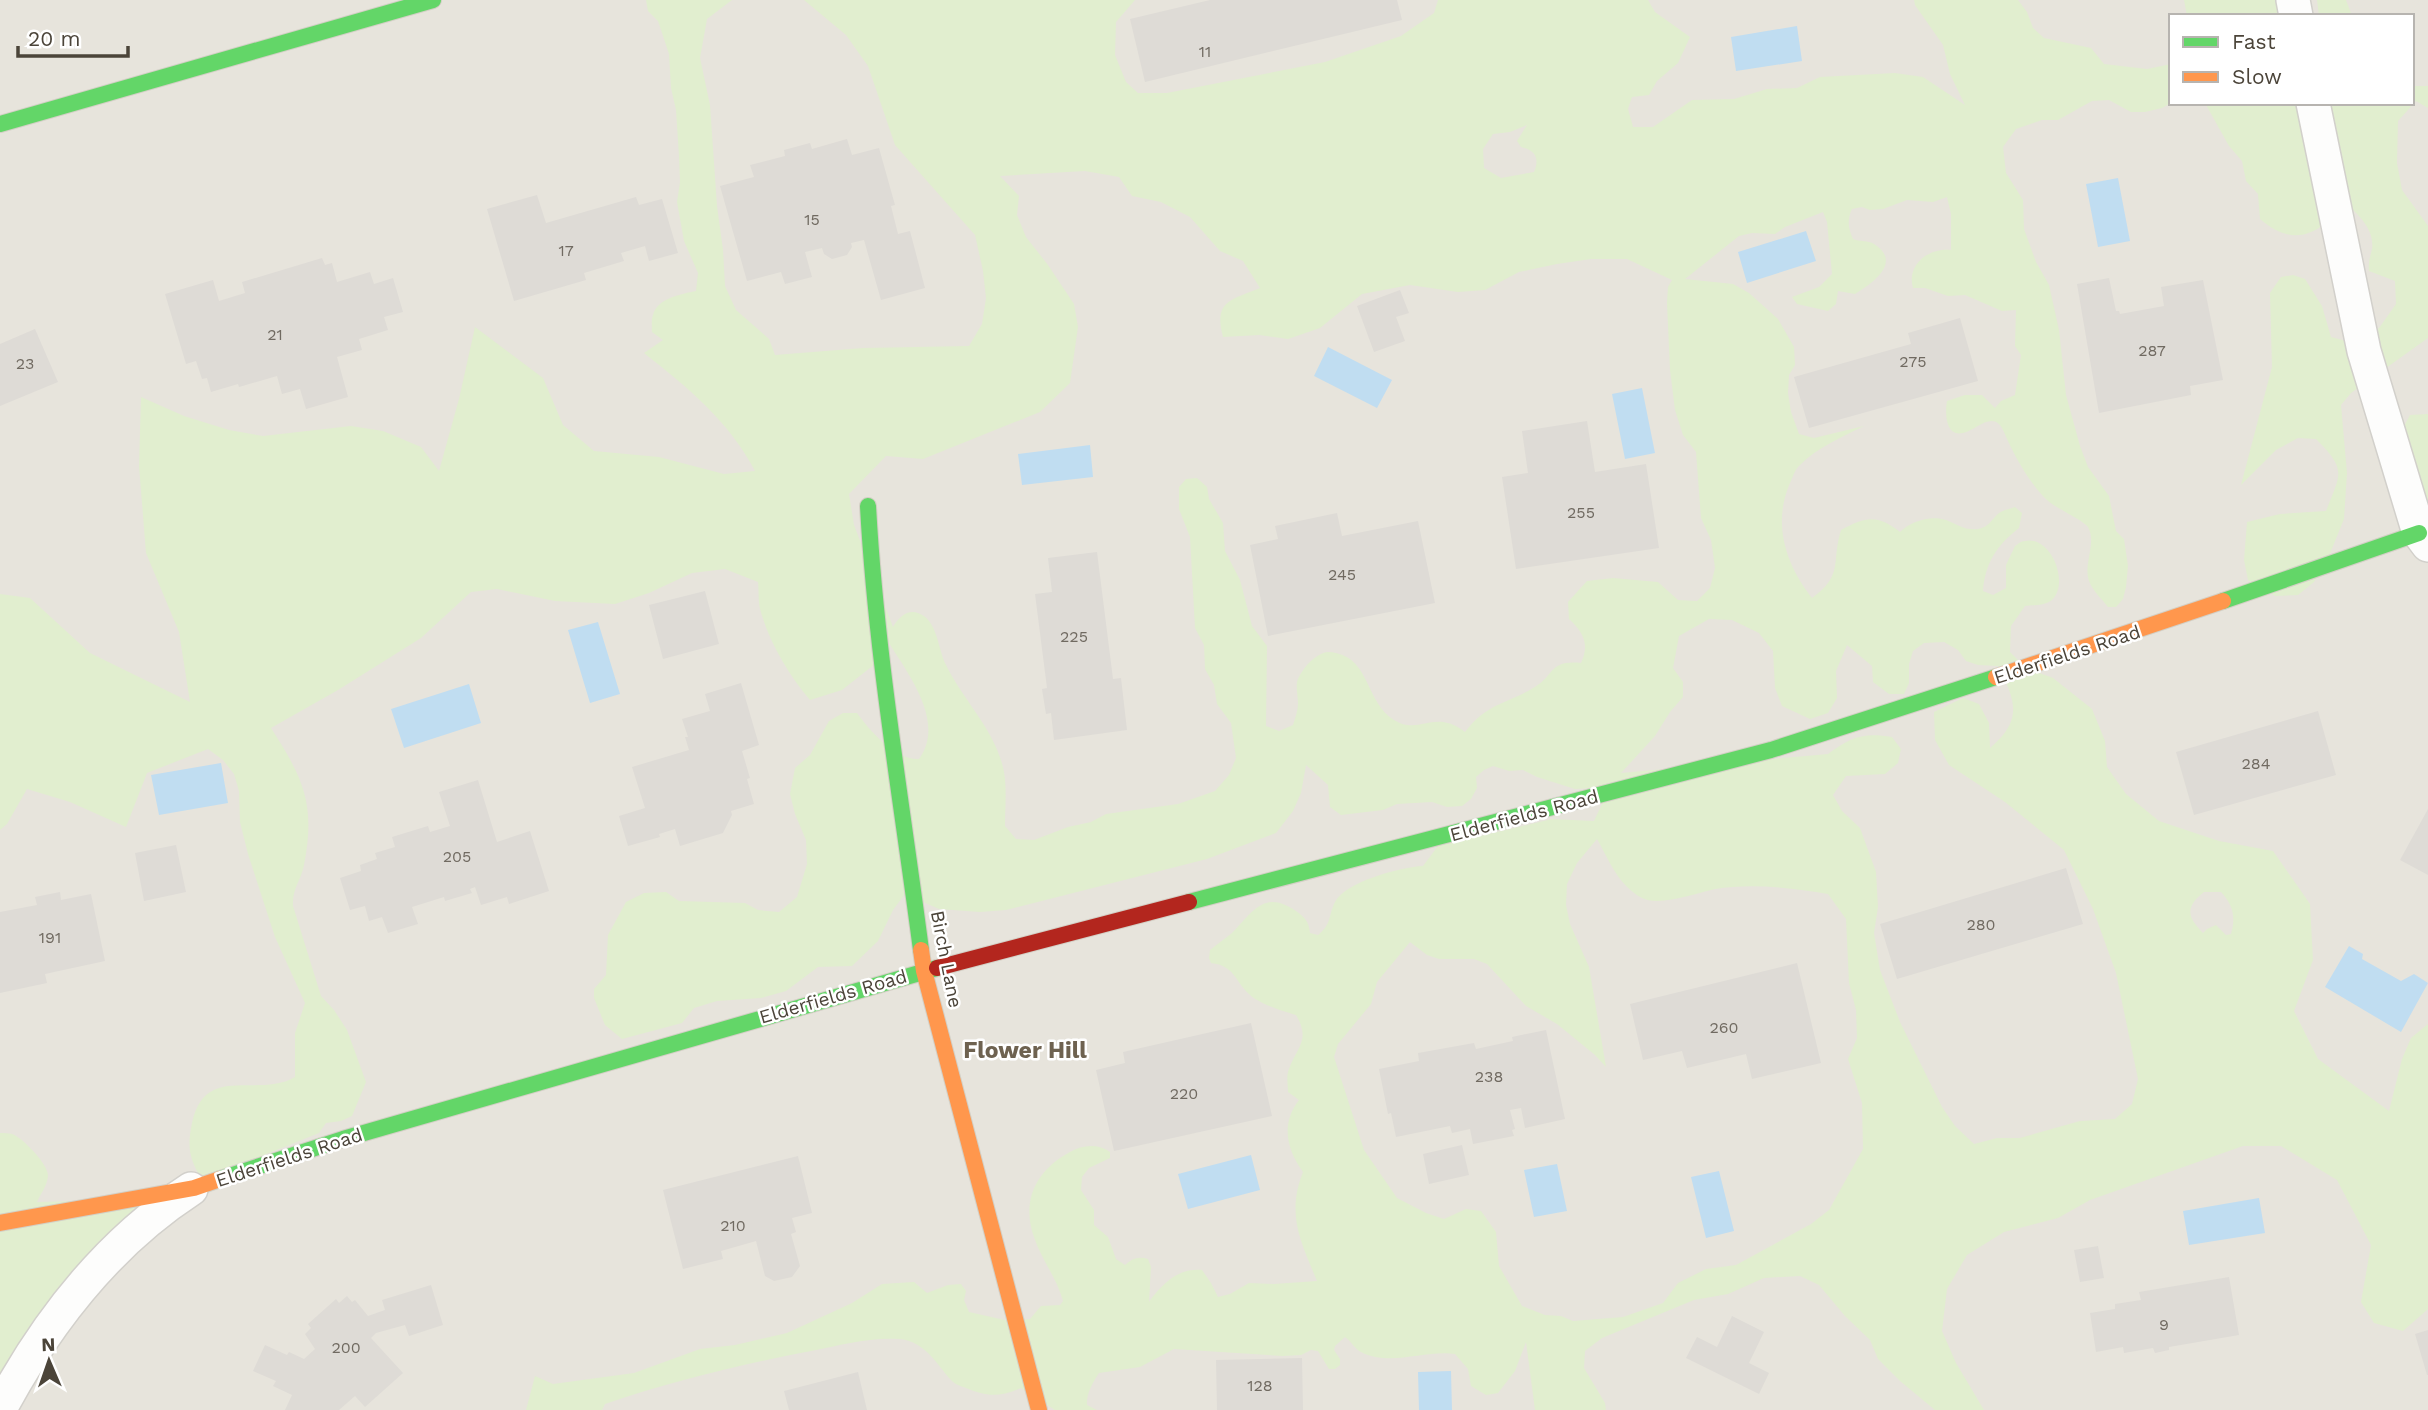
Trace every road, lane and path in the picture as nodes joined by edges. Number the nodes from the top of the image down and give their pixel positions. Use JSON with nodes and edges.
{"nodes":[{"id":1,"x":433,"y":0,"type":"edge"},
{"id":2,"x":2314,"y":105,"type":"edge"},
{"id":3,"x":0,"y":124,"type":"edge"},
{"id":4,"x":868,"y":506,"type":"dead end"},
{"id":5,"x":2423,"y":539,"type":"edge"},
{"id":6,"x":924,"y":971,"type":"junction"},
{"id":7,"x":194,"y":1188,"type":"junction"},
{"id":8,"x":0,"y":1223,"type":"edge"},
{"id":9,"x":0,"y":1409,"type":"edge"},
{"id":10,"x":1040,"y":1410,"type":"edge"}],
"edges":[{"from":1,"to":3,"type":"street"},
{"from":2,"to":5,"type":"street","name":"Elderfields Road"},
{"from":4,"to":6,"type":"street","name":"Birch Lane"},
{"from":5,"to":6,"type":"street","name":"Elderfields Road"},
{"from":6,"to":7,"type":"street","name":"Elderfields Road"},
{"from":6,"to":10,"type":"street","name":"Birch Lane"},
{"from":7,"to":8,"type":"street","name":"Elderfields Road"},
{"from":7,"to":9,"type":"street","name":"Elderfields Road"}]}
